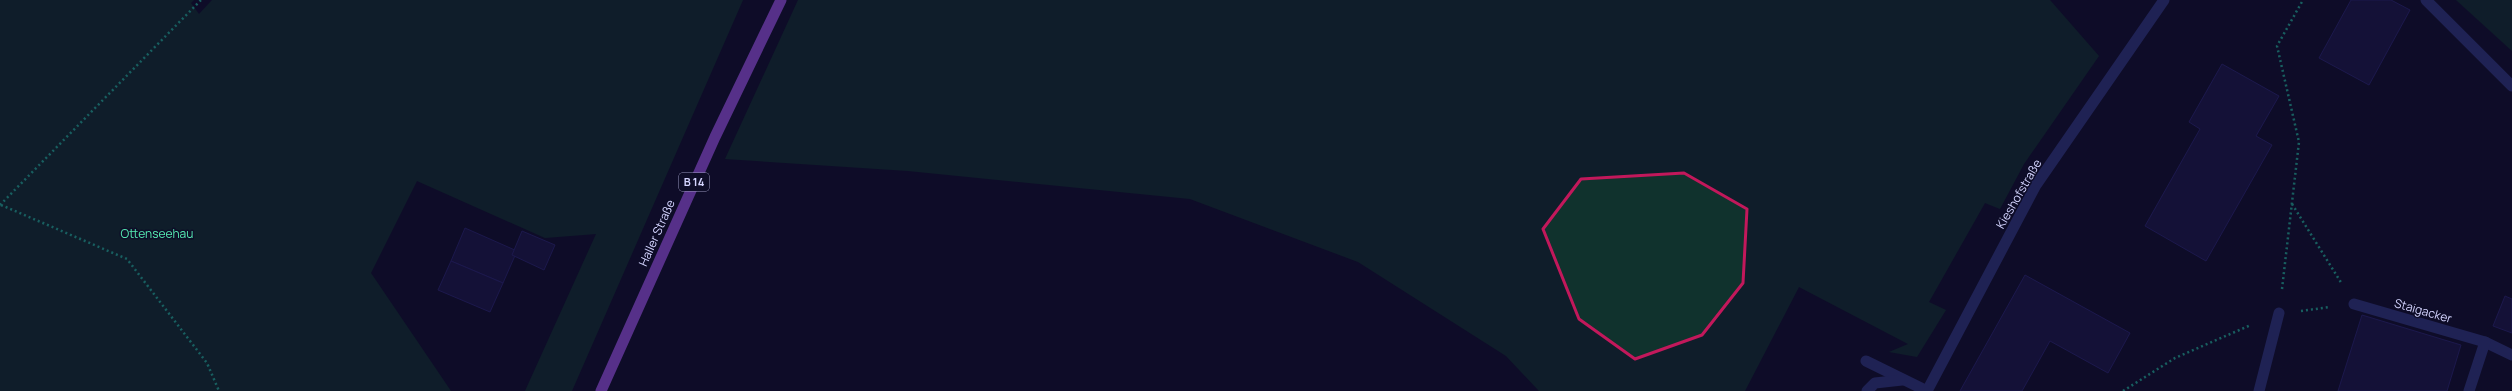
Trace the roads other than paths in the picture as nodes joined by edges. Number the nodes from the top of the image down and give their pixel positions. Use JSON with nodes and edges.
{"nodes":[{"id":1,"x":780,"y":0,"type":"edge"},
{"id":2,"x":2164,"y":0,"type":"edge"},
{"id":3,"x":2426,"y":0,"type":"edge"},
{"id":4,"x":2512,"y":86,"type":"edge"},
{"id":5,"x":2354,"y":304,"type":"road end"},
{"id":6,"x":2279,"y":314,"type":"road end"},
{"id":7,"x":2485,"y":342,"type":"junction"},
{"id":8,"x":2512,"y":355,"type":"edge"},
{"id":9,"x":1866,"y":361,"type":"dead end"},
{"id":10,"x":1907,"y":381,"type":"junction"},
{"id":11,"x":601,"y":391,"type":"edge"},
{"id":12,"x":1867,"y":391,"type":"edge"},
{"id":13,"x":1927,"y":391,"type":"edge"},
{"id":14,"x":2259,"y":391,"type":"edge"},
{"id":15,"x":2469,"y":391,"type":"edge"}],
"edges":[{"from":1,"to":11,"type":"main road","name":"Haller Straße","number":"B 14"},
{"from":2,"to":13,"type":"street","name":"Kieshofstraße"},
{"from":3,"to":4,"type":"street"},
{"from":5,"to":7,"type":"street","name":"Staigacker"},
{"from":6,"to":14,"type":"street"},
{"from":7,"to":8,"type":"street","name":"Staigacker"},
{"from":7,"to":15,"type":"street"},
{"from":9,"to":10,"type":"street"},
{"from":10,"to":12,"type":"street"},
{"from":10,"to":13,"type":"street"}]}
